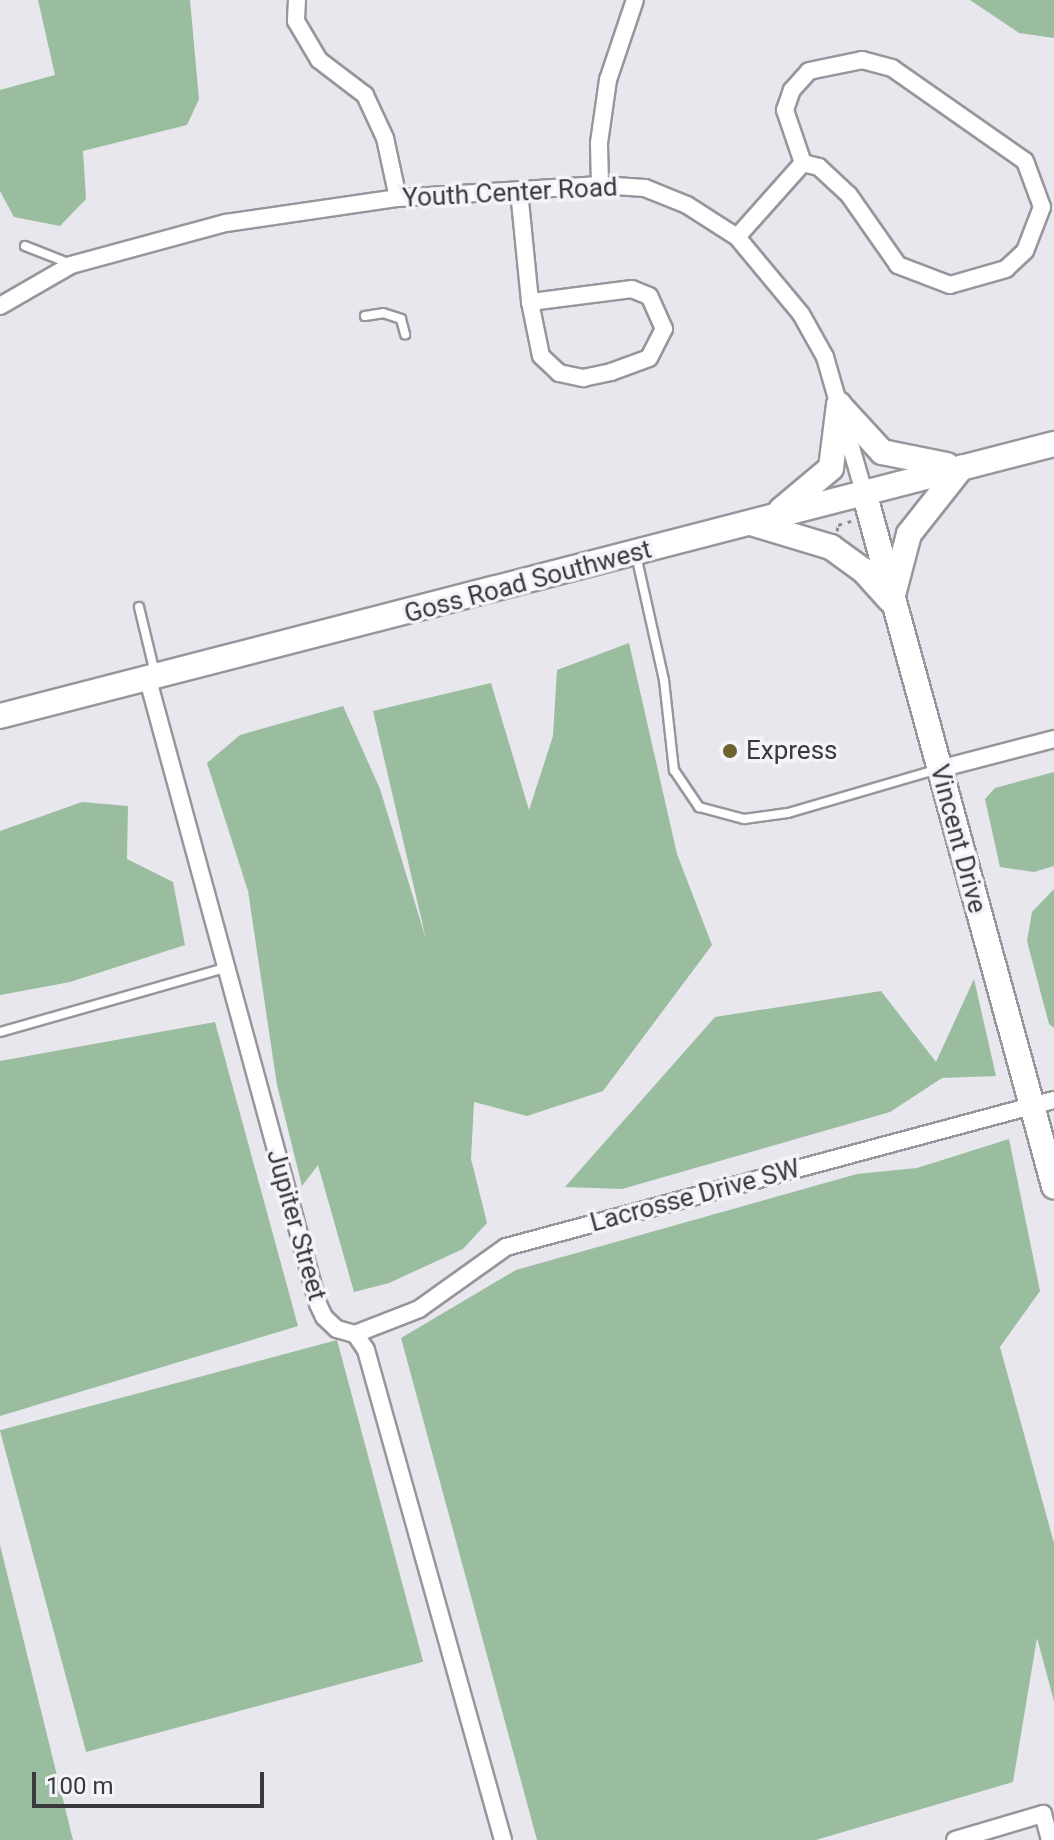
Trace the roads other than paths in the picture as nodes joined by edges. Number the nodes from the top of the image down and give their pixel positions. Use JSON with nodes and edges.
{"nodes":[{"id":1,"x":297,"y":0,"type":"edge"},
{"id":2,"x":635,"y":0,"type":"edge"},
{"id":3,"x":803,"y":163,"type":"junction"},
{"id":4,"x":600,"y":185,"type":"junction"},
{"id":5,"x":519,"y":191,"type":"junction"},
{"id":6,"x":398,"y":198,"type":"junction"},
{"id":7,"x":737,"y":237,"type":"junction"},
{"id":8,"x":25,"y":246,"type":"dead end"},
{"id":9,"x":71,"y":265,"type":"junction"},
{"id":10,"x":530,"y":302,"type":"junction"},
{"id":11,"x":0,"y":306,"type":"edge"},
{"id":12,"x":365,"y":316,"type":"dead end"},
{"id":13,"x":405,"y":334,"type":"dead end"},
{"id":14,"x":839,"y":405,"type":"junction"},
{"id":15,"x":1054,"y":444,"type":"edge"},
{"id":16,"x":962,"y":467,"type":"junction"},
{"id":17,"x":864,"y":492,"type":"junction"},
{"id":18,"x":776,"y":514,"type":"junction"},
{"id":19,"x":748,"y":522,"type":"junction"},
{"id":20,"x":635,"y":554,"type":"junction"},
{"id":21,"x":891,"y":601,"type":"junction"},
{"id":22,"x":139,"y":607,"type":"dead end"},
{"id":23,"x":152,"y":678,"type":"junction"},
{"id":24,"x":0,"y":716,"type":"edge"},
{"id":25,"x":1054,"y":739,"type":"edge"},
{"id":26,"x":939,"y":769,"type":"junction"},
{"id":27,"x":224,"y":968,"type":"junction"},
{"id":28,"x":0,"y":1032,"type":"edge"},
{"id":29,"x":1042,"y":1103,"type":"edge"},
{"id":30,"x":1054,"y":1186,"type":"edge"},
{"id":31,"x":355,"y":1334,"type":"junction"},
{"id":32,"x":503,"y":1840,"type":"edge"},
{"id":33,"x":955,"y":1840,"type":"edge"},
{"id":34,"x":1050,"y":1840,"type":"edge"}],
"edges":[{"from":1,"to":6,"type":"street"},
{"from":2,"to":4,"type":"street"},
{"from":3,"to":3,"type":"street"},
{"from":3,"to":7,"type":"street"},
{"from":4,"to":5,"type":"street","name":"Youth Center Road"},
{"from":4,"to":7,"type":"street","name":"Youth Center Road"},
{"from":5,"to":6,"type":"street","name":"Youth Center Road"},
{"from":5,"to":10,"type":"street"},
{"from":6,"to":9,"type":"street","name":"Youth Center Road"},
{"from":7,"to":14,"type":"street","name":"Youth Center Road"},
{"from":8,"to":9,"type":"lane"},
{"from":9,"to":11,"type":"street","name":"Youth Center Road"},
{"from":10,"to":10,"type":"street"},
{"from":12,"to":13,"type":"lane"},
{"from":14,"to":16,"type":"street"},
{"from":14,"to":17,"type":"street","name":"Youth Center Road"},
{"from":14,"to":18,"type":"street"},
{"from":15,"to":16,"type":"street","name":"Goss Road Southwest"},
{"from":16,"to":17,"type":"street","name":"Goss Road Southwest"},
{"from":16,"to":21,"type":"street"},
{"from":17,"to":18,"type":"street","name":"Goss Road Southwest"},
{"from":17,"to":21,"type":"street","name":"Vincent Drive"},
{"from":18,"to":19,"type":"street","name":"Goss Road Southwest"},
{"from":19,"to":20,"type":"street","name":"Goss Road Southwest"},
{"from":19,"to":21,"type":"street"},
{"from":20,"to":23,"type":"street","name":"Goss Road Southwest"},
{"from":20,"to":26,"type":"lane"},
{"from":21,"to":26,"type":"street","name":"Vincent Drive"},
{"from":22,"to":23,"type":"lane"},
{"from":23,"to":24,"type":"street","name":"Goss Road Southwest"},
{"from":23,"to":27,"type":"street","name":"Jupiter Street"},
{"from":25,"to":26,"type":"street"},
{"from":26,"to":29,"type":"street","name":"Vincent Drive"},
{"from":27,"to":28,"type":"lane"},
{"from":27,"to":31,"type":"street","name":"Jupiter Street"},
{"from":29,"to":30,"type":"street","name":"Vincent Drive"},
{"from":29,"to":31,"type":"street","name":"Lacrosse Drive SW"},
{"from":31,"to":32,"type":"street","name":"Jupiter Street"},
{"from":33,"to":34,"type":"street"}]}
